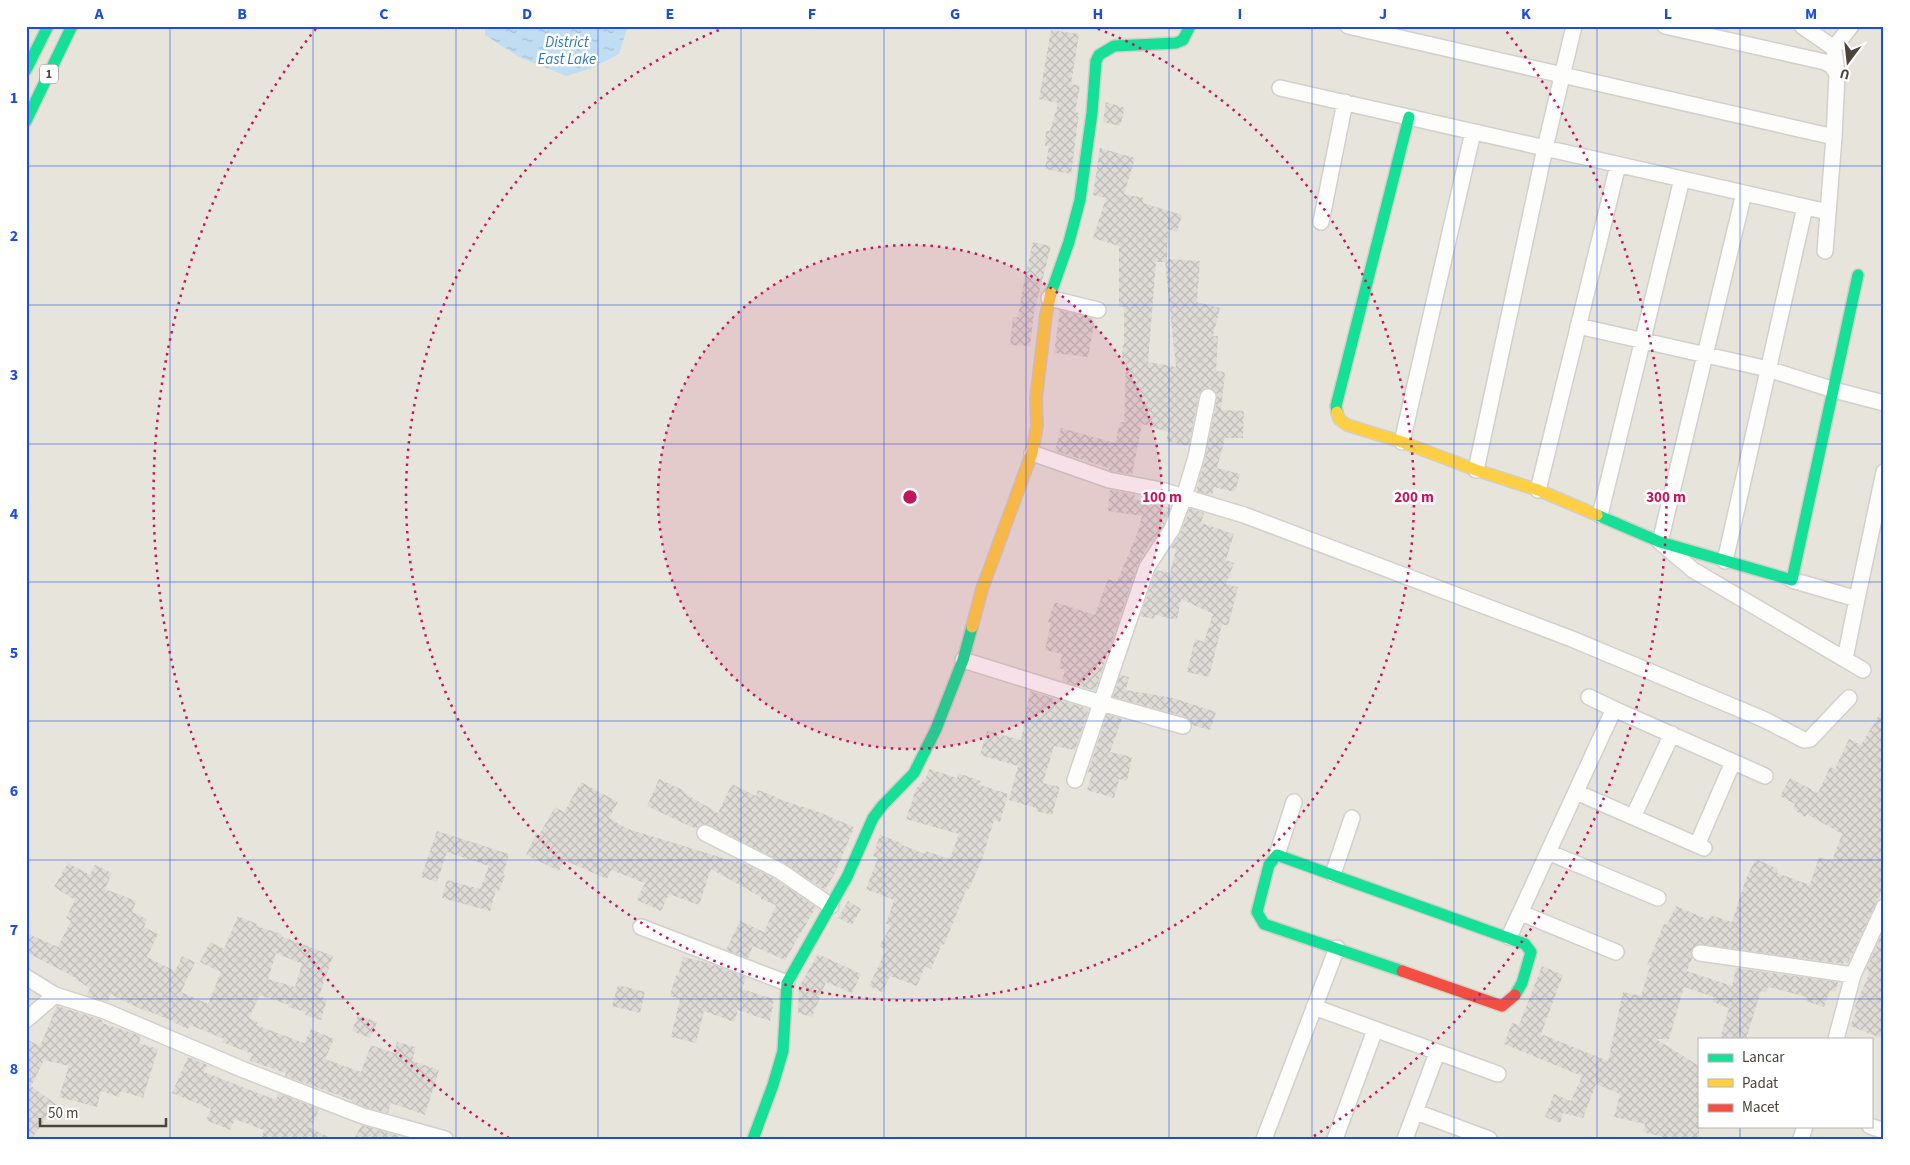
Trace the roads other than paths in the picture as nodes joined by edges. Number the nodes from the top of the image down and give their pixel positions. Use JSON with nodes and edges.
{"nodes":[{"id":1,"x":48,"y":26,"type":"edge"},
{"id":2,"x":72,"y":26,"type":"edge"},
{"id":3,"x":1190,"y":26,"type":"edge"},
{"id":4,"x":1348,"y":26,"type":"edge"},
{"id":5,"x":1574,"y":26,"type":"edge"},
{"id":6,"x":1665,"y":26,"type":"edge"},
{"id":7,"x":1802,"y":26,"type":"edge"},
{"id":8,"x":1851,"y":26,"type":"edge"},
{"id":9,"x":1834,"y":48,"type":"junction"},
{"id":10,"x":26,"y":70,"type":"edge"},
{"id":11,"x":1837,"y":74,"type":"junction"},
{"id":12,"x":1562,"y":75,"type":"junction"},
{"id":13,"x":1280,"y":88,"type":"dead end"},
{"id":14,"x":1344,"y":102,"type":"junction"},
{"id":15,"x":1409,"y":117,"type":"junction"},
{"id":16,"x":26,"y":121,"type":"edge"},
{"id":17,"x":1473,"y":132,"type":"junction"},
{"id":18,"x":1834,"y":138,"type":"junction"},
{"id":19,"x":1545,"y":148,"type":"junction"},
{"id":20,"x":1618,"y":165,"type":"junction"},
{"id":21,"x":1682,"y":179,"type":"junction"},
{"id":22,"x":1744,"y":193,"type":"junction"},
{"id":23,"x":1805,"y":207,"type":"junction"},
{"id":24,"x":1828,"y":212,"type":"junction"},
{"id":25,"x":1321,"y":222,"type":"dead end"},
{"id":26,"x":1824,"y":252,"type":"dead end"},
{"id":27,"x":1858,"y":275,"type":"dead end"},
{"id":28,"x":1049,"y":298,"type":"junction"},
{"id":29,"x":1098,"y":310,"type":"dead end"},
{"id":30,"x":1578,"y":326,"type":"junction"},
{"id":31,"x":1642,"y":340,"type":"junction"},
{"id":32,"x":1704,"y":355,"type":"junction"},
{"id":33,"x":1768,"y":369,"type":"junction"},
{"id":34,"x":1834,"y":390,"type":"junction"},
{"id":35,"x":1208,"y":397,"type":"dead end"},
{"id":36,"x":1884,"y":403,"type":"edge"},
{"id":37,"x":1402,"y":442,"type":"junction"},
{"id":38,"x":1032,"y":453,"type":"junction"},
{"id":39,"x":1476,"y":470,"type":"junction"},
{"id":40,"x":1884,"y":472,"type":"edge"},
{"id":41,"x":1538,"y":490,"type":"junction"},
{"id":42,"x":1184,"y":497,"type":"junction"},
{"id":43,"x":1600,"y":515,"type":"junction"},
{"id":44,"x":1877,"y":537,"type":"edge"},
{"id":45,"x":1660,"y":542,"type":"junction"},
{"id":46,"x":1725,"y":561,"type":"junction"},
{"id":47,"x":1792,"y":580,"type":"junction"},
{"id":48,"x":1857,"y":598,"type":"junction"},
{"id":49,"x":1845,"y":658,"type":"junction"},
{"id":50,"x":963,"y":660,"type":"junction"},
{"id":51,"x":1864,"y":670,"type":"dead end"},
{"id":52,"x":1589,"y":697,"type":"dead end"},
{"id":53,"x":1849,"y":698,"type":"dead end"},
{"id":54,"x":1101,"y":703,"type":"junction"},
{"id":55,"x":1614,"y":709,"type":"junction"},
{"id":56,"x":1183,"y":726,"type":"dead end"},
{"id":57,"x":1672,"y":734,"type":"junction"},
{"id":58,"x":1733,"y":762,"type":"junction"},
{"id":59,"x":1765,"y":776,"type":"dead end"},
{"id":60,"x":1075,"y":780,"type":"dead end"},
{"id":61,"x":1576,"y":792,"type":"junction"},
{"id":62,"x":1294,"y":802,"type":"dead end"},
{"id":63,"x":1633,"y":817,"type":"junction"},
{"id":64,"x":1352,"y":818,"type":"dead end"},
{"id":65,"x":705,"y":833,"type":"dead end"},
{"id":66,"x":1548,"y":852,"type":"junction"},
{"id":67,"x":1277,"y":855,"type":"junction"},
{"id":68,"x":1333,"y":874,"type":"junction"},
{"id":69,"x":1658,"y":898,"type":"dead end"},
{"id":70,"x":832,"y":906,"type":"junction"},
{"id":71,"x":1884,"y":906,"type":"edge"},
{"id":72,"x":1521,"y":913,"type":"junction"},
{"id":73,"x":641,"y":927,"type":"dead end"},
{"id":74,"x":1509,"y":937,"type":"junction"},
{"id":75,"x":1337,"y":948,"type":"junction"},
{"id":76,"x":1616,"y":952,"type":"dead end"},
{"id":77,"x":1700,"y":953,"type":"dead end"},
{"id":78,"x":1853,"y":975,"type":"junction"},
{"id":79,"x":26,"y":977,"type":"edge"},
{"id":80,"x":787,"y":984,"type":"junction"},
{"id":81,"x":56,"y":995,"type":"junction"},
{"id":82,"x":1314,"y":1008,"type":"junction"},
{"id":83,"x":26,"y":1020,"type":"edge"},
{"id":84,"x":1375,"y":1030,"type":"junction"},
{"id":85,"x":1836,"y":1038,"type":"edge"},
{"id":86,"x":1437,"y":1053,"type":"junction"},
{"id":87,"x":1498,"y":1074,"type":"dead end"},
{"id":88,"x":1416,"y":1112,"type":"junction"},
{"id":89,"x":1872,"y":1127,"type":"edge"},
{"id":90,"x":1884,"y":1131,"type":"edge"},
{"id":91,"x":445,"y":1139,"type":"edge"},
{"id":92,"x":753,"y":1139,"type":"edge"},
{"id":93,"x":1264,"y":1139,"type":"edge"},
{"id":94,"x":1335,"y":1139,"type":"edge"},
{"id":95,"x":1405,"y":1139,"type":"edge"},
{"id":96,"x":1489,"y":1139,"type":"edge"}],
"edges":[{"from":1,"to":10,"type":"main road","number":"1"},
{"from":2,"to":16,"type":"main road","number":"1"},
{"from":3,"to":28,"type":"main road"},
{"from":4,"to":12,"type":"street"},
{"from":5,"to":12,"type":"street"},
{"from":6,"to":11,"type":"street"},
{"from":7,"to":9,"type":"street"},
{"from":8,"to":9,"type":"street"},
{"from":9,"to":11,"type":"street"},
{"from":11,"to":18,"type":"street"},
{"from":12,"to":18,"type":"street"},
{"from":12,"to":19,"type":"street"},
{"from":13,"to":14,"type":"street"},
{"from":14,"to":15,"type":"street"},
{"from":14,"to":25,"type":"street"},
{"from":15,"to":17,"type":"street"},
{"from":15,"to":37,"type":"main road"},
{"from":17,"to":19,"type":"street"},
{"from":17,"to":37,"type":"street"},
{"from":18,"to":24,"type":"street"},
{"from":19,"to":20,"type":"street"},
{"from":19,"to":39,"type":"street"},
{"from":20,"to":21,"type":"street"},
{"from":20,"to":30,"type":"street"},
{"from":21,"to":22,"type":"street"},
{"from":21,"to":31,"type":"street"},
{"from":22,"to":23,"type":"street"},
{"from":22,"to":32,"type":"street"},
{"from":23,"to":24,"type":"street"},
{"from":23,"to":33,"type":"street"},
{"from":24,"to":26,"type":"street"},
{"from":27,"to":34,"type":"main road"},
{"from":28,"to":29,"type":"street"},
{"from":28,"to":38,"type":"main road"},
{"from":30,"to":31,"type":"street"},
{"from":30,"to":41,"type":"street"},
{"from":31,"to":32,"type":"street"},
{"from":31,"to":43,"type":"street"},
{"from":32,"to":33,"type":"street"},
{"from":32,"to":45,"type":"street"},
{"from":33,"to":34,"type":"street"},
{"from":33,"to":46,"type":"street"},
{"from":34,"to":36,"type":"street"},
{"from":34,"to":47,"type":"main road"},
{"from":35,"to":42,"type":"street"},
{"from":37,"to":39,"type":"main road"},
{"from":38,"to":42,"type":"street"},
{"from":38,"to":50,"type":"main road"},
{"from":39,"to":41,"type":"main road"},
{"from":40,"to":44,"type":"street"},
{"from":41,"to":43,"type":"main road"},
{"from":42,"to":53,"type":"street"},
{"from":42,"to":54,"type":"street"},
{"from":43,"to":45,"type":"main road"},
{"from":44,"to":48,"type":"street"},
{"from":45,"to":46,"type":"main road"},
{"from":45,"to":49,"type":"street"},
{"from":46,"to":47,"type":"main road"},
{"from":47,"to":48,"type":"street"},
{"from":48,"to":49,"type":"street"},
{"from":49,"to":51,"type":"street"},
{"from":50,"to":54,"type":"street"},
{"from":50,"to":70,"type":"main road"},
{"from":52,"to":55,"type":"street"},
{"from":54,"to":56,"type":"street"},
{"from":54,"to":60,"type":"street"},
{"from":55,"to":57,"type":"street"},
{"from":55,"to":61,"type":"street"},
{"from":57,"to":58,"type":"street"},
{"from":57,"to":63,"type":"street"},
{"from":58,"to":59,"type":"street"},
{"from":58,"to":63,"type":"street"},
{"from":61,"to":63,"type":"street"},
{"from":61,"to":66,"type":"street"},
{"from":62,"to":67,"type":"street"},
{"from":64,"to":68,"type":"street"},
{"from":65,"to":70,"type":"street"},
{"from":66,"to":69,"type":"street"},
{"from":66,"to":72,"type":"street"},
{"from":67,"to":68,"type":"main road"},
{"from":67,"to":75,"type":"main road"},
{"from":68,"to":74,"type":"main road"},
{"from":70,"to":80,"type":"main road"},
{"from":71,"to":78,"type":"street"},
{"from":72,"to":74,"type":"street"},
{"from":72,"to":76,"type":"street"},
{"from":73,"to":80,"type":"street"},
{"from":74,"to":75,"type":"main road"},
{"from":75,"to":82,"type":"street"},
{"from":77,"to":78,"type":"street"},
{"from":78,"to":85,"type":"street"},
{"from":79,"to":81,"type":"street"},
{"from":80,"to":92,"type":"main road"},
{"from":81,"to":83,"type":"street"},
{"from":81,"to":91,"type":"street"},
{"from":82,"to":84,"type":"street"},
{"from":82,"to":93,"type":"street"},
{"from":84,"to":86,"type":"street"},
{"from":84,"to":94,"type":"street"},
{"from":86,"to":87,"type":"street"},
{"from":86,"to":88,"type":"street"},
{"from":88,"to":95,"type":"street"},
{"from":88,"to":96,"type":"street"},
{"from":89,"to":90,"type":"street"}]}
